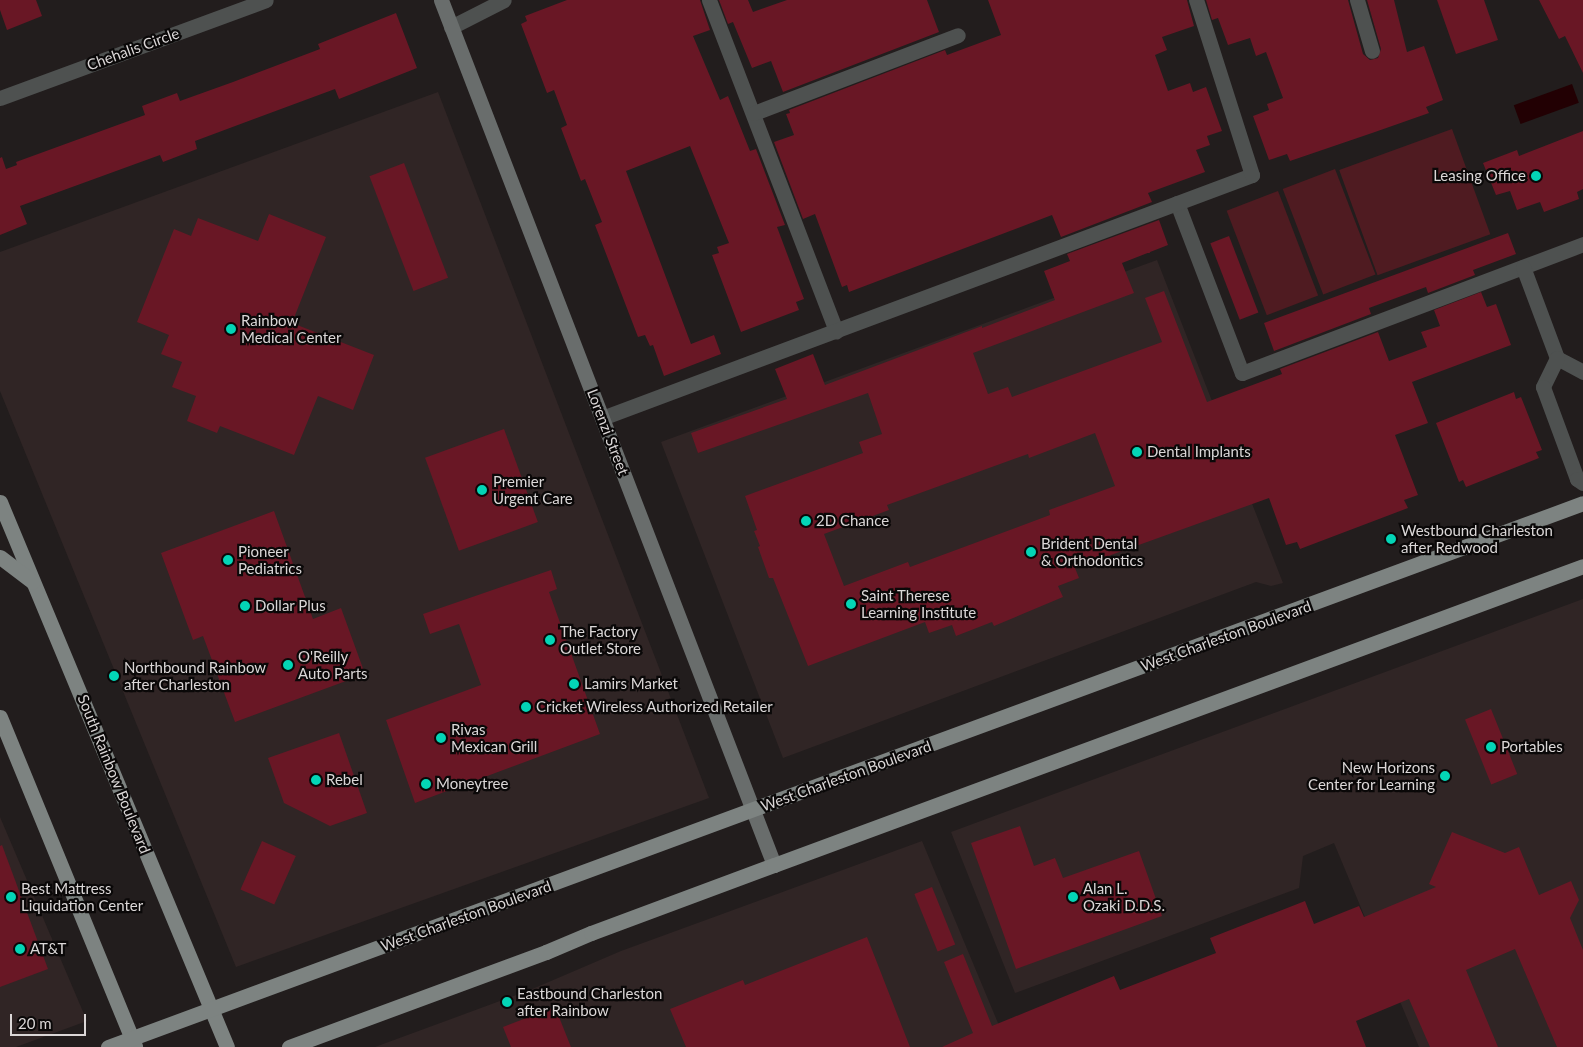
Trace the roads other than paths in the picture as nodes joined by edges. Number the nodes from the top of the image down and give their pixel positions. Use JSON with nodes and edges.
{"nodes":[{"id":1,"x":266,"y":0,"type":"edge"},
{"id":2,"x":441,"y":0,"type":"edge"},
{"id":3,"x":504,"y":0,"type":"edge"},
{"id":4,"x":709,"y":0,"type":"edge"},
{"id":5,"x":1196,"y":0,"type":"edge"},
{"id":6,"x":1357,"y":0,"type":"edge"},
{"id":7,"x":451,"y":27,"type":"junction"},
{"id":8,"x":958,"y":35,"type":"dead end"},
{"id":9,"x":1372,"y":51,"type":"dead end"},
{"id":10,"x":0,"y":98,"type":"edge"},
{"id":11,"x":754,"y":113,"type":"junction"},
{"id":12,"x":1177,"y":203,"type":"junction"},
{"id":13,"x":1583,"y":244,"type":"edge"},
{"id":14,"x":1523,"y":267,"type":"junction"},
{"id":15,"x":836,"y":331,"type":"junction"},
{"id":16,"x":1558,"y":358,"type":"junction"},
{"id":17,"x":1583,"y":372,"type":"edge"},
{"id":18,"x":602,"y":418,"type":"junction"},
{"id":19,"x":1583,"y":483,"type":"edge"},
{"id":20,"x":0,"y":502,"type":"edge"},
{"id":21,"x":1583,"y":503,"type":"edge"},
{"id":22,"x":0,"y":557,"type":"edge"},
{"id":23,"x":1583,"y":566,"type":"edge"},
{"id":24,"x":34,"y":582,"type":"junction"},
{"id":25,"x":0,"y":717,"type":"edge"},
{"id":26,"x":753,"y":810,"type":"junction"},
{"id":27,"x":774,"y":865,"type":"junction"},
{"id":28,"x":211,"y":1009,"type":"junction"},
{"id":29,"x":134,"y":1043,"type":"edge"},
{"id":30,"x":108,"y":1047,"type":"edge"},
{"id":31,"x":227,"y":1047,"type":"edge"},
{"id":32,"x":289,"y":1047,"type":"edge"}],
"edges":[{"from":1,"to":10,"type":"street","name":"Chehalis Circle"},
{"from":2,"to":7,"type":"street","name":"Lorenzi Street"},
{"from":3,"to":7,"type":"street"},
{"from":4,"to":11,"type":"street"},
{"from":5,"to":12,"type":"street"},
{"from":6,"to":9,"type":"street"},
{"from":7,"to":18,"type":"street","name":"Lorenzi Street"},
{"from":8,"to":11,"type":"street"},
{"from":11,"to":15,"type":"street"},
{"from":12,"to":14,"type":"street"},
{"from":12,"to":15,"type":"street"},
{"from":13,"to":14,"type":"street"},
{"from":14,"to":16,"type":"street"},
{"from":15,"to":18,"type":"street"},
{"from":16,"to":17,"type":"street"},
{"from":16,"to":19,"type":"street"},
{"from":18,"to":26,"type":"street","name":"Lorenzi Street"},
{"from":20,"to":24,"type":"main road","name":"South Rainbow Boulevard"},
{"from":21,"to":26,"type":"main road","name":"West Charleston Boulevard"},
{"from":22,"to":24,"type":"main road"},
{"from":23,"to":27,"type":"main road"},
{"from":24,"to":28,"type":"main road","name":"South Rainbow Boulevard"},
{"from":25,"to":29,"type":"main road"},
{"from":26,"to":27,"type":"street","name":"Lorenzi Street"},
{"from":26,"to":28,"type":"main road","name":"West Charleston Boulevard"},
{"from":27,"to":32,"type":"main road"},
{"from":28,"to":29,"type":"main road","name":"West Charleston Boulevard"},
{"from":28,"to":31,"type":"main road","name":"South Rainbow Boulevard"},
{"from":29,"to":30,"type":"main road","name":"West Charleston Boulevard"}]}
